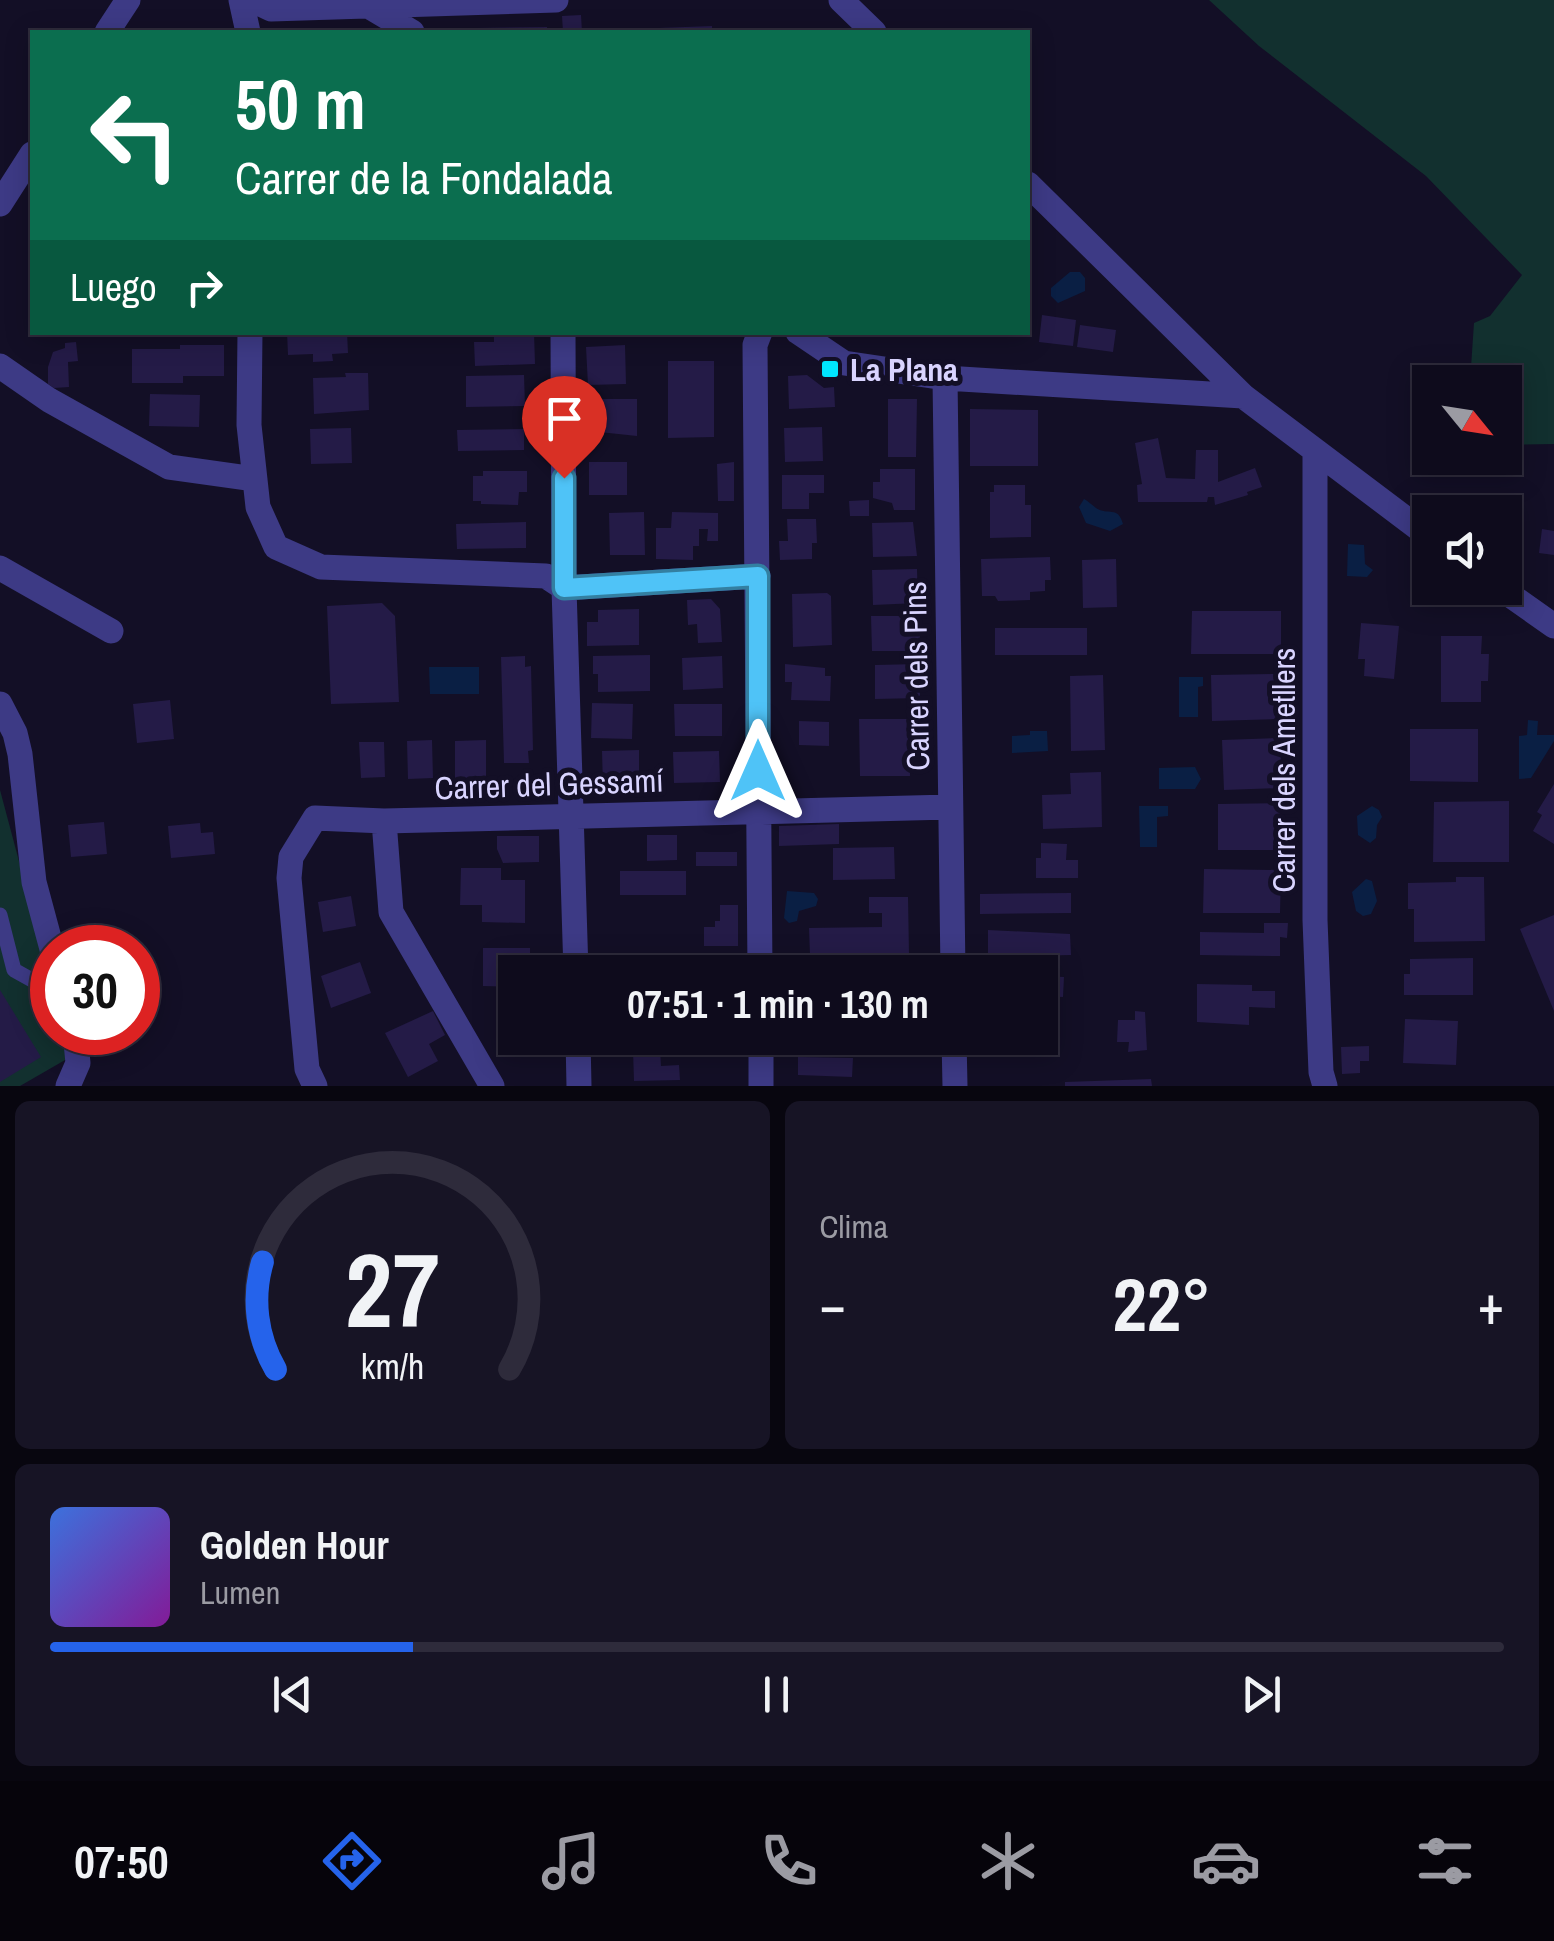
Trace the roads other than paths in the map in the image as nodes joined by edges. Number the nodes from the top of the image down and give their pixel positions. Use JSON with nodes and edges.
{"nodes":[{"id":1,"x":128,"y":0,"type":"edge"},
{"id":2,"x":242,"y":0,"type":"edge"},
{"id":3,"x":252,"y":0,"type":"edge"},
{"id":4,"x":556,"y":0,"type":"edge"},
{"id":5,"x":841,"y":0,"type":"edge"},
{"id":6,"x":370,"y":7,"type":"junction"},
{"id":7,"x":108,"y":30,"type":"edge"},
{"id":8,"x":248,"y":30,"type":"edge"},
{"id":9,"x":409,"y":30,"type":"edge"},
{"id":10,"x":872,"y":30,"type":"edge"},
{"id":11,"x":30,"y":157,"type":"edge"},
{"id":12,"x":1030,"y":186,"type":"edge"},
{"id":13,"x":0,"y":204,"type":"edge"},
{"id":14,"x":250,"y":335,"type":"edge"},
{"id":15,"x":564,"y":335,"type":"edge"},
{"id":16,"x":759,"y":335,"type":"edge"},
{"id":17,"x":802,"y":335,"type":"edge"},
{"id":18,"x":0,"y":366,"type":"edge"},
{"id":19,"x":946,"y":378,"type":"junction"},
{"id":20,"x":1243,"y":396,"type":"junction"},
{"id":21,"x":1315,"y":453,"type":"junction"},
{"id":22,"x":255,"y":480,"type":"junction"},
{"id":23,"x":1412,"y":524,"type":"edge"},
{"id":24,"x":0,"y":568,"type":"edge"},
{"id":25,"x":758,"y":576,"type":"junction"},
{"id":26,"x":564,"y":588,"type":"junction"},
{"id":27,"x":1522,"y":603,"type":"edge"},
{"id":28,"x":1554,"y":626,"type":"edge"},
{"id":29,"x":111,"y":631,"type":"dead end"},
{"id":30,"x":0,"y":704,"type":"edge"},
{"id":31,"x":950,"y":806,"type":"junction"},
{"id":32,"x":759,"y":810,"type":"junction"},
{"id":33,"x":570,"y":816,"type":"junction"},
{"id":34,"x":384,"y":821,"type":"junction"},
{"id":35,"x":0,"y":915,"type":"edge"},
{"id":36,"x":46,"y":925,"type":"edge"},
{"id":37,"x":575,"y":955,"type":"edge"},
{"id":38,"x":760,"y":955,"type":"edge"},
{"id":39,"x":953,"y":955,"type":"edge"},
{"id":40,"x":30,"y":979,"type":"edge"},
{"id":41,"x":77,"y":1055,"type":"edge"},
{"id":42,"x":579,"y":1055,"type":"edge"},
{"id":43,"x":761,"y":1055,"type":"edge"},
{"id":44,"x":954,"y":1055,"type":"edge"},
{"id":45,"x":68,"y":1086,"type":"edge"},
{"id":46,"x":315,"y":1086,"type":"edge"},
{"id":47,"x":492,"y":1086,"type":"edge"},
{"id":48,"x":580,"y":1086,"type":"edge"},
{"id":49,"x":762,"y":1086,"type":"edge"},
{"id":50,"x":955,"y":1086,"type":"edge"},
{"id":51,"x":1325,"y":1086,"type":"edge"}],
"edges":[{"from":1,"to":7,"type":"street"},
{"from":2,"to":8,"type":"street"},
{"from":3,"to":6,"type":"street"},
{"from":4,"to":6,"type":"street"},
{"from":5,"to":10,"type":"street"},
{"from":6,"to":9,"type":"street"},
{"from":11,"to":13,"type":"street"},
{"from":12,"to":20,"type":"street"},
{"from":14,"to":22,"type":"street"},
{"from":15,"to":26,"type":"street"},
{"from":16,"to":25,"type":"street"},
{"from":17,"to":19,"type":"street"},
{"from":18,"to":22,"type":"street"},
{"from":19,"to":20,"type":"street"},
{"from":19,"to":31,"type":"street","name":"Carrer dels Pins"},
{"from":20,"to":21,"type":"street"},
{"from":21,"to":23,"type":"street"},
{"from":21,"to":51,"type":"street","name":"Carrer dels Ametllers"},
{"from":22,"to":26,"type":"street"},
{"from":24,"to":29,"type":"street"},
{"from":25,"to":26,"type":"street"},
{"from":25,"to":32,"type":"street"},
{"from":26,"to":33,"type":"street"},
{"from":27,"to":28,"type":"street"},
{"from":30,"to":36,"type":"street"},
{"from":31,"to":32,"type":"street","name":"Carrer del Gessamí"},
{"from":31,"to":39,"type":"street","name":"Carrer dels Pins"},
{"from":32,"to":33,"type":"street","name":"Carrer del Gessamí"},
{"from":32,"to":38,"type":"street"},
{"from":33,"to":34,"type":"street","name":"Carrer del Gessamí"},
{"from":33,"to":37,"type":"street"},
{"from":34,"to":46,"type":"street","name":"Carrer del Gessamí"},
{"from":34,"to":47,"type":"street"},
{"from":35,"to":40,"type":"lane"},
{"from":41,"to":45,"type":"street"},
{"from":42,"to":48,"type":"street"},
{"from":43,"to":49,"type":"street"},
{"from":44,"to":50,"type":"street"}]}
